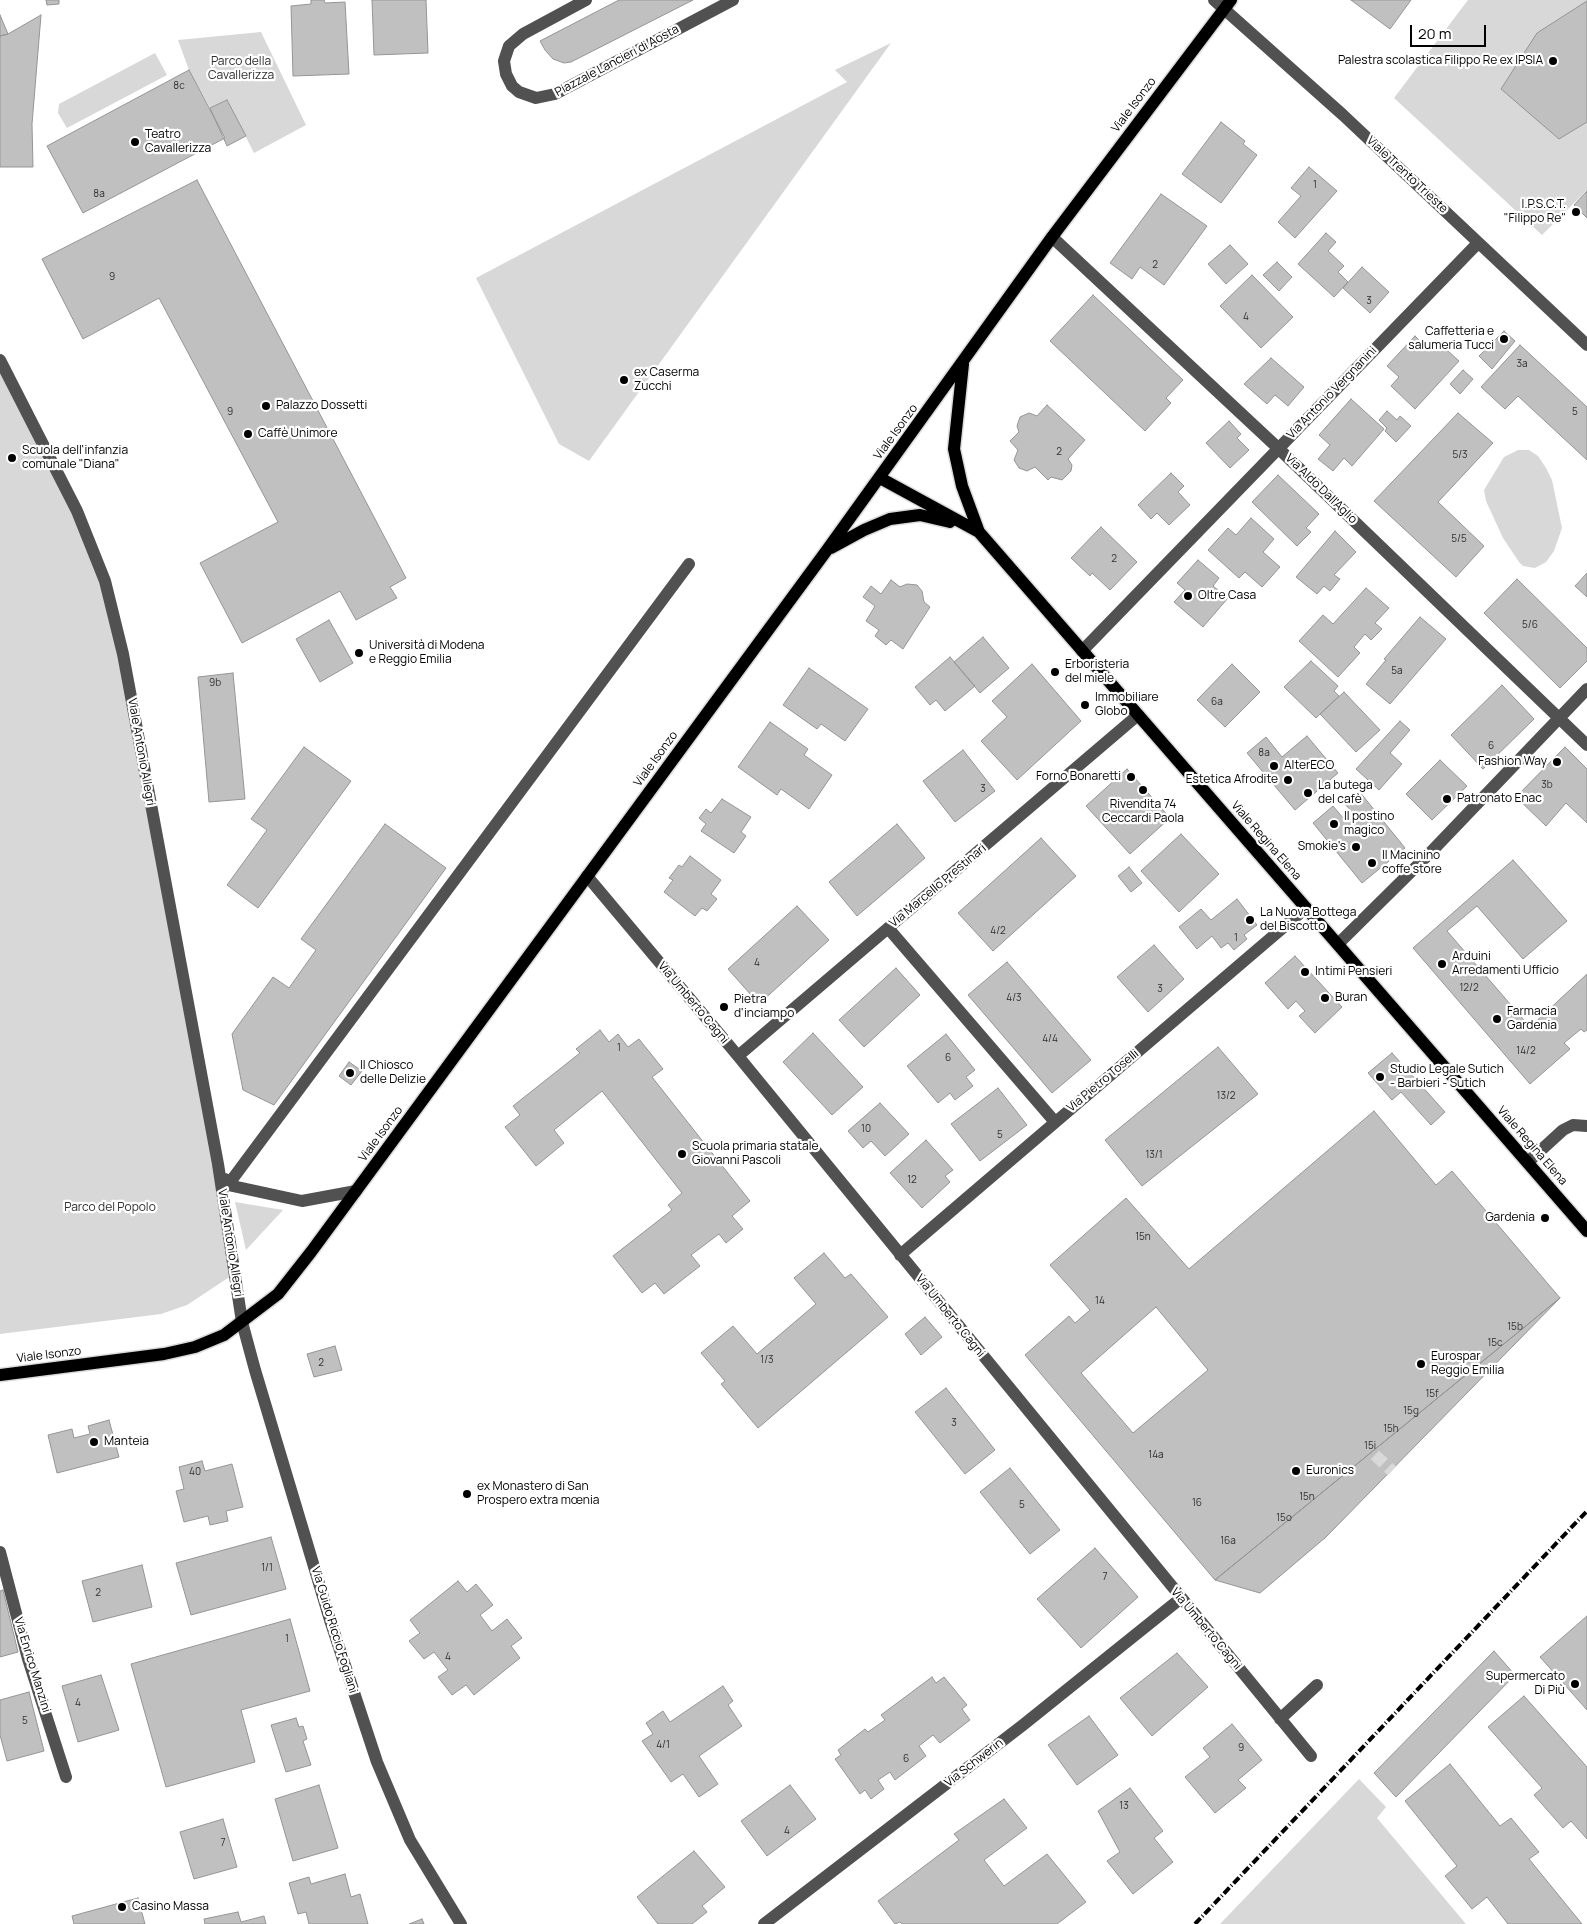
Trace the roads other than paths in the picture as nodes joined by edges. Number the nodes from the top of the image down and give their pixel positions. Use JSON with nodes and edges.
{"nodes":[{"id":1,"x":586,"y":0,"type":"edge"},
{"id":2,"x":733,"y":0,"type":"edge"},
{"id":3,"x":1222,"y":2,"type":"edge"},
{"id":4,"x":1052,"y":236,"type":"junction"},
{"id":5,"x":1478,"y":243,"type":"junction"},
{"id":6,"x":1587,"y":345,"type":"edge"},
{"id":7,"x":0,"y":360,"type":"edge"},
{"id":8,"x":963,"y":363,"type":"junction"},
{"id":9,"x":1278,"y":448,"type":"junction"},
{"id":10,"x":880,"y":478,"type":"junction"},
{"id":11,"x":978,"y":532,"type":"junction"},
{"id":12,"x":828,"y":550,"type":"junction"},
{"id":13,"x":688,"y":564,"type":"dead end"},
{"id":14,"x":1082,"y":651,"type":"junction"},
{"id":15,"x":1587,"y":689,"type":"edge"},
{"id":16,"x":1138,"y":715,"type":"junction"},
{"id":17,"x":1560,"y":718,"type":"junction"},
{"id":18,"x":1587,"y":745,"type":"edge"},
{"id":19,"x":587,"y":876,"type":"junction"},
{"id":20,"x":1306,"y":908,"type":"junction"},
{"id":21,"x":888,"y":928,"type":"junction"},
{"id":22,"x":1338,"y":944,"type":"junction"},
{"id":23,"x":738,"y":1056,"type":"junction"},
{"id":24,"x":1056,"y":1122,"type":"junction"},
{"id":25,"x":1587,"y":1126,"type":"edge"},
{"id":26,"x":1528,"y":1162,"type":"junction"},
{"id":27,"x":218,"y":1164,"type":"junction"},
{"id":28,"x":228,"y":1185,"type":"junction"},
{"id":29,"x":356,"y":1191,"type":"junction"},
{"id":30,"x":1587,"y":1231,"type":"edge"},
{"id":31,"x":900,"y":1255,"type":"junction"},
{"id":32,"x":242,"y":1322,"type":"junction"},
{"id":33,"x":0,"y":1376,"type":"edge"},
{"id":34,"x":0,"y":1552,"type":"edge"},
{"id":35,"x":1180,"y":1599,"type":"junction"},
{"id":36,"x":1317,"y":1685,"type":"dead end"},
{"id":37,"x":1280,"y":1719,"type":"junction"},
{"id":38,"x":1311,"y":1756,"type":"dead end"},
{"id":39,"x":66,"y":1777,"type":"dead end"},
{"id":40,"x":461,"y":1924,"type":"edge"},
{"id":41,"x":764,"y":1924,"type":"edge"}],
"edges":[{"from":1,"to":2,"type":"street","name":"Piazzale Lancieri di Aosta"},
{"from":3,"to":4,"type":"main road","name":"Viale Isonzo"},
{"from":3,"to":5,"type":"street","name":"Viale Trento Trieste"},
{"from":4,"to":8,"type":"main road","name":"Viale Isonzo"},
{"from":4,"to":9,"type":"street","name":"Via Aldo Dall'Aglio"},
{"from":5,"to":6,"type":"street","name":"Viale Trento Trieste"},
{"from":5,"to":9,"type":"street","name":"Via Antonio Vergnanini"},
{"from":7,"to":27,"type":"street","name":"Viale Antonio Allegri"},
{"from":8,"to":10,"type":"main road","name":"Viale Isonzo"},
{"from":8,"to":11,"type":"main road"},
{"from":9,"to":14,"type":"street","name":"Via Antonio Vergnanini"},
{"from":9,"to":17,"type":"street","name":"Via Aldo Dall'Aglio"},
{"from":10,"to":11,"type":"main road","name":"Viale Regina Elena"},
{"from":10,"to":12,"type":"main road","name":"Viale Isonzo"},
{"from":11,"to":12,"type":"main road"},
{"from":11,"to":14,"type":"main road","name":"Viale Regina Elena"},
{"from":12,"to":19,"type":"main road","name":"Viale Isonzo"},
{"from":13,"to":28,"type":"street"},
{"from":14,"to":16,"type":"main road","name":"Viale Regina Elena"},
{"from":15,"to":17,"type":"street"},
{"from":16,"to":20,"type":"main road","name":"Viale Regina Elena"},
{"from":16,"to":21,"type":"street","name":"Via Marcello Prestinari"},
{"from":17,"to":18,"type":"street","name":"Via Aldo Dall'Aglio"},
{"from":17,"to":22,"type":"street"},
{"from":19,"to":23,"type":"street","name":"Via Umberto Cagni"},
{"from":19,"to":29,"type":"main road","name":"Viale Isonzo"},
{"from":20,"to":22,"type":"main road","name":"Viale Regina Elena"},
{"from":20,"to":24,"type":"street","name":"Via Pietro Toselli"},
{"from":21,"to":23,"type":"street","name":"Via Marcello Prestinari"},
{"from":21,"to":24,"type":"street"},
{"from":22,"to":26,"type":"main road","name":"Viale Regina Elena"},
{"from":23,"to":31,"type":"street","name":"Via Umberto Cagni"},
{"from":24,"to":31,"type":"street","name":"Via Pietro Toselli"},
{"from":25,"to":26,"type":"street"},
{"from":26,"to":30,"type":"main road","name":"Viale Regina Elena"},
{"from":27,"to":28,"type":"street","name":"Viale Antonio Allegri"},
{"from":27,"to":32,"type":"street","name":"Viale Antonio Allegri"},
{"from":28,"to":29,"type":"street","name":"Viale Antonio Allegri"},
{"from":29,"to":32,"type":"main road","name":"Viale Isonzo"},
{"from":31,"to":35,"type":"street","name":"Via Umberto Cagni"},
{"from":32,"to":33,"type":"main road","name":"Viale Isonzo"},
{"from":32,"to":40,"type":"street","name":"Via Guido Riccio Fogliani"},
{"from":34,"to":39,"type":"street","name":"Via Enrico Manzini"},
{"from":35,"to":37,"type":"street","name":"Via Umberto Cagni"},
{"from":35,"to":41,"type":"street","name":"Via Schwerin"},
{"from":36,"to":37,"type":"street"},
{"from":37,"to":38,"type":"street","name":"Via Umberto Cagni"}]}
